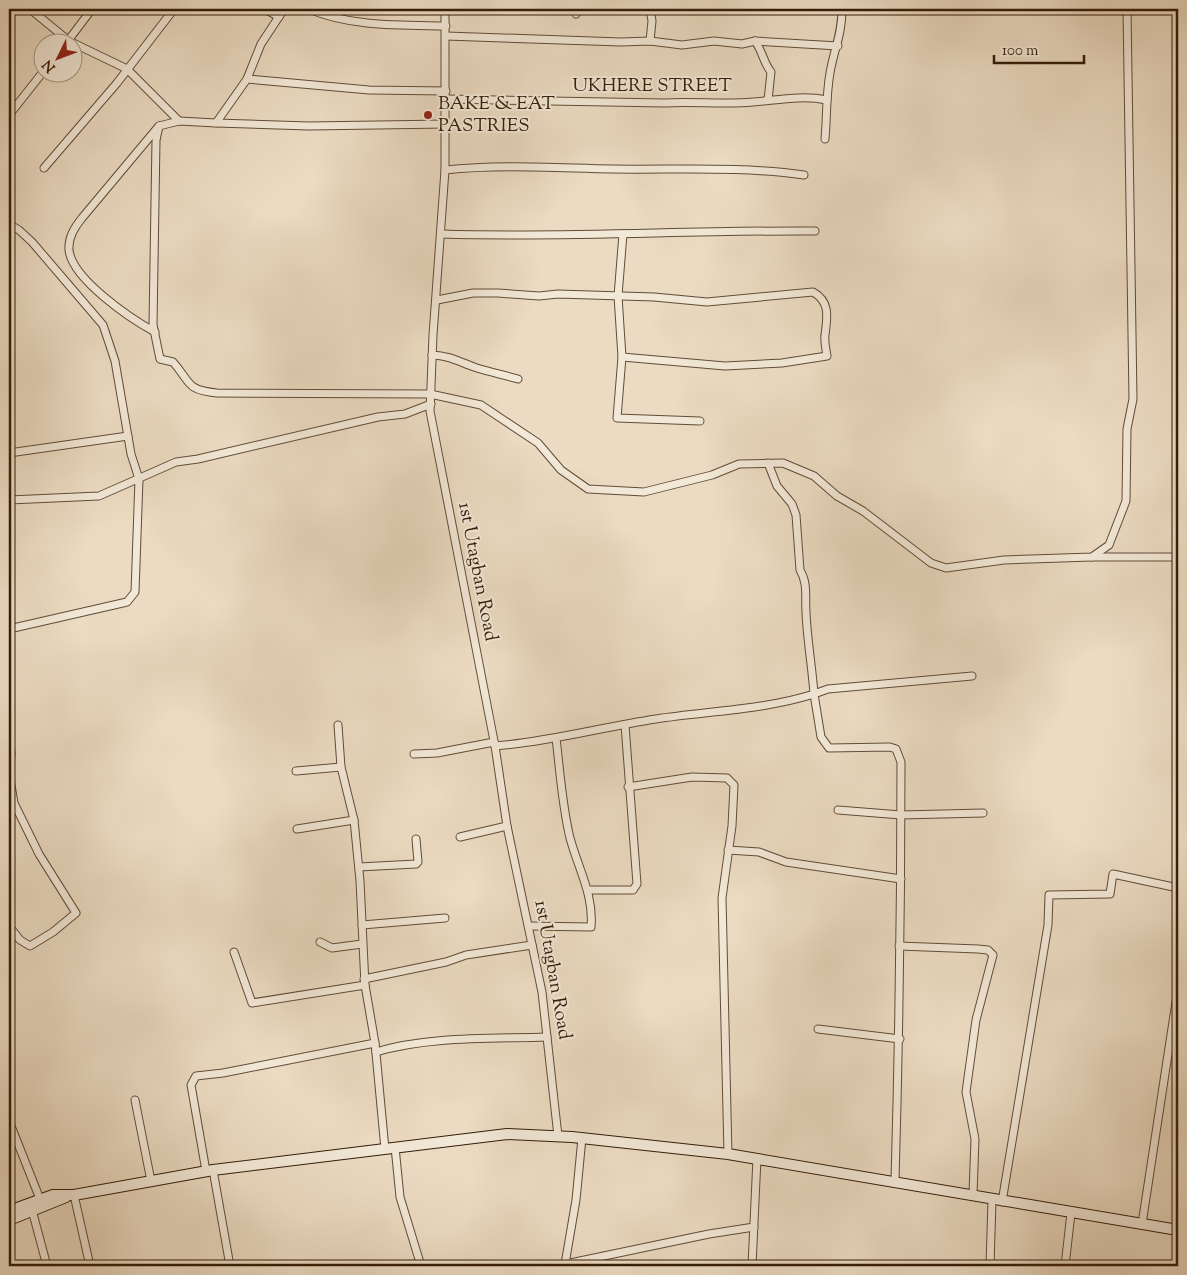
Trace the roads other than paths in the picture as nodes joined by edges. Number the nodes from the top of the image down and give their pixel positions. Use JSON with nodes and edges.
{"nodes":[{"id":1,"x":12,"y":9,"type":"edge"},
{"id":2,"x":30,"y":9,"type":"edge"},
{"id":3,"x":92,"y":9,"type":"edge"},
{"id":4,"x":174,"y":9,"type":"edge"},
{"id":5,"x":266,"y":9,"type":"edge"},
{"id":6,"x":284,"y":9,"type":"edge"},
{"id":7,"x":309,"y":9,"type":"edge"},
{"id":8,"x":445,"y":9,"type":"edge"},
{"id":9,"x":650,"y":9,"type":"edge"},
{"id":10,"x":842,"y":9,"type":"edge"},
{"id":11,"x":1127,"y":9,"type":"edge"},
{"id":12,"x":9,"y":14,"type":"edge"},
{"id":13,"x":279,"y":17,"type":"junction"},
{"id":14,"x":446,"y":26,"type":"junction"},
{"id":15,"x":56,"y":32,"type":"edge"},
{"id":16,"x":75,"y":32,"type":"edge"},
{"id":17,"x":446,"y":36,"type":"junction"},
{"id":18,"x":650,"y":41,"type":"junction"},
{"id":19,"x":755,"y":41,"type":"junction"},
{"id":20,"x":838,"y":46,"type":"junction"},
{"id":21,"x":82,"y":48,"type":"edge"},
{"id":22,"x":127,"y":69,"type":"junction"},
{"id":23,"x":247,"y":79,"type":"junction"},
{"id":24,"x":35,"y":82,"type":"edge"},
{"id":25,"x":446,"y":91,"type":"junction"},
{"id":26,"x":446,"y":99,"type":"junction"},
{"id":27,"x":768,"y":100,"type":"junction"},
{"id":28,"x":827,"y":100,"type":"junction"},
{"id":29,"x":9,"y":115,"type":"edge"},
{"id":30,"x":179,"y":121,"type":"junction"},
{"id":31,"x":216,"y":122,"type":"junction"},
{"id":32,"x":446,"y":124,"type":"junction"},
{"id":33,"x":159,"y":126,"type":"junction"},
{"id":34,"x":825,"y":139,"type":"dead end"},
{"id":35,"x":44,"y":168,"type":"dead end"},
{"id":36,"x":445,"y":170,"type":"junction"},
{"id":37,"x":804,"y":175,"type":"dead end"},
{"id":38,"x":9,"y":224,"type":"edge"},
{"id":39,"x":815,"y":232,"type":"dead end"},
{"id":40,"x":442,"y":234,"type":"junction"},
{"id":41,"x":623,"y":234,"type":"junction"},
{"id":42,"x":618,"y":296,"type":"junction"},
{"id":43,"x":437,"y":300,"type":"junction"},
{"id":44,"x":155,"y":332,"type":"junction"},
{"id":45,"x":432,"y":354,"type":"junction"},
{"id":46,"x":622,"y":357,"type":"junction"},
{"id":47,"x":518,"y":379,"type":"dead end"},
{"id":48,"x":430,"y":394,"type":"junction"},
{"id":49,"x":431,"y":404,"type":"junction"},
{"id":50,"x":700,"y":422,"type":"dead end"},
{"id":51,"x":128,"y":436,"type":"junction"},
{"id":52,"x":9,"y":454,"type":"edge"},
{"id":53,"x":768,"y":462,"type":"junction"},
{"id":54,"x":139,"y":479,"type":"junction"},
{"id":55,"x":9,"y":500,"type":"edge"},
{"id":56,"x":1092,"y":557,"type":"junction"},
{"id":57,"x":1178,"y":557,"type":"edge"},
{"id":58,"x":9,"y":629,"type":"edge"},
{"id":59,"x":972,"y":676,"type":"dead end"},
{"id":60,"x":814,"y":694,"type":"junction"},
{"id":61,"x":338,"y":725,"type":"dead end"},
{"id":62,"x":625,"y":725,"type":"junction"},
{"id":63,"x":9,"y":730,"type":"edge"},
{"id":64,"x":556,"y":738,"type":"junction"},
{"id":65,"x":494,"y":744,"type":"junction"},
{"id":66,"x":414,"y":754,"type":"dead end"},
{"id":67,"x":342,"y":767,"type":"junction"},
{"id":68,"x":296,"y":771,"type":"dead end"},
{"id":69,"x":628,"y":787,"type":"junction"},
{"id":70,"x":838,"y":810,"type":"dead end"},
{"id":71,"x":983,"y":813,"type":"dead end"},
{"id":72,"x":901,"y":815,"type":"junction"},
{"id":73,"x":354,"y":820,"type":"junction"},
{"id":74,"x":507,"y":826,"type":"junction"},
{"id":75,"x":297,"y":830,"type":"dead end"},
{"id":76,"x":460,"y":837,"type":"dead end"},
{"id":77,"x":416,"y":838,"type":"dead end"},
{"id":78,"x":728,"y":850,"type":"junction"},
{"id":79,"x":359,"y":867,"type":"junction"},
{"id":80,"x":901,"y":879,"type":"junction"},
{"id":81,"x":1178,"y":888,"type":"edge"},
{"id":82,"x":589,"y":890,"type":"junction"},
{"id":83,"x":445,"y":918,"type":"dead end"},
{"id":84,"x":362,"y":925,"type":"junction"},
{"id":85,"x":9,"y":926,"type":"edge"},
{"id":86,"x":530,"y":926,"type":"junction"},
{"id":87,"x":320,"y":942,"type":"dead end"},
{"id":88,"x":362,"y":944,"type":"junction"},
{"id":89,"x":532,"y":945,"type":"junction"},
{"id":90,"x":899,"y":946,"type":"junction"},
{"id":91,"x":234,"y":952,"type":"dead end"},
{"id":92,"x":365,"y":982,"type":"junction"},
{"id":93,"x":1178,"y":988,"type":"edge"},
{"id":94,"x":1176,"y":1012,"type":"edge"},
{"id":95,"x":818,"y":1029,"type":"dead end"},
{"id":96,"x":547,"y":1037,"type":"junction"},
{"id":97,"x":900,"y":1039,"type":"junction"},
{"id":98,"x":374,"y":1043,"type":"junction"},
{"id":99,"x":376,"y":1052,"type":"junction"},
{"id":100,"x":135,"y":1100,"type":"dead end"},
{"id":101,"x":9,"y":1121,"type":"edge"},
{"id":102,"x":558,"y":1136,"type":"junction"},
{"id":103,"x":582,"y":1138,"type":"junction"},
{"id":104,"x":390,"y":1148,"type":"junction"},
{"id":105,"x":728,"y":1154,"type":"junction"},
{"id":106,"x":757,"y":1158,"type":"junction"},
{"id":107,"x":209,"y":1170,"type":"junction"},
{"id":108,"x":151,"y":1181,"type":"junction"},
{"id":109,"x":895,"y":1181,"type":"junction"},
{"id":110,"x":973,"y":1194,"type":"junction"},
{"id":111,"x":72,"y":1195,"type":"junction"},
{"id":112,"x":40,"y":1199,"type":"junction"},
{"id":113,"x":997,"y":1201,"type":"junction"},
{"id":114,"x":32,"y":1210,"type":"junction"},
{"id":115,"x":9,"y":1212,"type":"edge"},
{"id":116,"x":1071,"y":1213,"type":"junction"},
{"id":117,"x":9,"y":1220,"type":"edge"},
{"id":118,"x":1142,"y":1224,"type":"junction"},
{"id":119,"x":754,"y":1227,"type":"junction"},
{"id":120,"x":1178,"y":1230,"type":"edge"},
{"id":121,"x":565,"y":1264,"type":"junction"},
{"id":122,"x":47,"y":1266,"type":"edge"},
{"id":123,"x":90,"y":1266,"type":"edge"},
{"id":124,"x":230,"y":1266,"type":"edge"},
{"id":125,"x":421,"y":1266,"type":"edge"},
{"id":126,"x":556,"y":1266,"type":"edge"},
{"id":127,"x":752,"y":1266,"type":"edge"},
{"id":128,"x":990,"y":1266,"type":"edge"},
{"id":129,"x":1065,"y":1266,"type":"edge"}],
"edges":[{"from":1,"to":12,"type":"street"},
{"from":2,"to":15,"type":"street"},
{"from":3,"to":16,"type":"street"},
{"from":4,"to":22,"type":"street"},
{"from":5,"to":13,"type":"street"},
{"from":6,"to":13,"type":"street"},
{"from":7,"to":14,"type":"street"},
{"from":8,"to":14,"type":"street","name":"1st Utagban Road"},
{"from":9,"to":18,"type":"street"},
{"from":10,"to":20,"type":"street"},
{"from":11,"to":56,"type":"street"},
{"from":13,"to":23,"type":"street"},
{"from":14,"to":17,"type":"street","name":"1st Utagban Road"},
{"from":17,"to":18,"type":"street"},
{"from":17,"to":25,"type":"street","name":"1st Utagban Road"},
{"from":18,"to":19,"type":"street"},
{"from":19,"to":20,"type":"street"},
{"from":19,"to":27,"type":"street"},
{"from":20,"to":28,"type":"street"},
{"from":21,"to":22,"type":"street"},
{"from":22,"to":30,"type":"street"},
{"from":22,"to":35,"type":"street"},
{"from":23,"to":25,"type":"street"},
{"from":23,"to":31,"type":"street"},
{"from":24,"to":29,"type":"street"},
{"from":25,"to":26,"type":"street","name":"1st Utagban Road"},
{"from":26,"to":27,"type":"street","name":"UKHERE STREET"},
{"from":26,"to":32,"type":"street","name":"1st Utagban Road"},
{"from":27,"to":28,"type":"street","name":"UKHERE STREET"},
{"from":28,"to":34,"type":"street"},
{"from":30,"to":31,"type":"street"},
{"from":30,"to":33,"type":"street"},
{"from":31,"to":32,"type":"street"},
{"from":32,"to":36,"type":"street","name":"1st Utagban Road"},
{"from":33,"to":44,"type":"street"},
{"from":33,"to":44,"type":"street"},
{"from":36,"to":37,"type":"street"},
{"from":36,"to":40,"type":"street","name":"1st Utagban Road"},
{"from":38,"to":51,"type":"street"},
{"from":39,"to":41,"type":"street"},
{"from":40,"to":41,"type":"street"},
{"from":40,"to":43,"type":"street","name":"1st Utagban Road"},
{"from":41,"to":42,"type":"street"},
{"from":42,"to":43,"type":"street"},
{"from":42,"to":46,"type":"street"},
{"from":42,"to":46,"type":"street"},
{"from":43,"to":45,"type":"street","name":"1st Utagban Road"},
{"from":44,"to":48,"type":"street"},
{"from":45,"to":47,"type":"street"},
{"from":45,"to":48,"type":"street","name":"1st Utagban Road"},
{"from":46,"to":50,"type":"street"},
{"from":48,"to":49,"type":"street","name":"1st Utagban Road"},
{"from":48,"to":53,"type":"street"},
{"from":49,"to":54,"type":"street"},
{"from":49,"to":65,"type":"street","name":"1st Utagban Road"},
{"from":51,"to":52,"type":"street"},
{"from":51,"to":54,"type":"street"},
{"from":53,"to":56,"type":"street"},
{"from":53,"to":60,"type":"street"},
{"from":54,"to":55,"type":"street"},
{"from":54,"to":58,"type":"street"},
{"from":56,"to":57,"type":"street"},
{"from":59,"to":60,"type":"street"},
{"from":60,"to":62,"type":"street"},
{"from":60,"to":72,"type":"street"},
{"from":61,"to":67,"type":"street"},
{"from":62,"to":64,"type":"street"},
{"from":62,"to":69,"type":"street"},
{"from":63,"to":85,"type":"street"},
{"from":64,"to":65,"type":"street"},
{"from":64,"to":82,"type":"street"},
{"from":65,"to":66,"type":"street"},
{"from":65,"to":74,"type":"street","name":"1st Utagban Road"},
{"from":67,"to":68,"type":"street"},
{"from":67,"to":73,"type":"street"},
{"from":69,"to":78,"type":"street"},
{"from":69,"to":82,"type":"street"},
{"from":70,"to":72,"type":"street"},
{"from":71,"to":72,"type":"street"},
{"from":72,"to":80,"type":"street"},
{"from":73,"to":75,"type":"street"},
{"from":73,"to":79,"type":"street"},
{"from":74,"to":76,"type":"street"},
{"from":74,"to":86,"type":"street","name":"1st Utagban Road"},
{"from":77,"to":79,"type":"street"},
{"from":78,"to":80,"type":"street"},
{"from":78,"to":105,"type":"street"},
{"from":79,"to":84,"type":"street"},
{"from":80,"to":90,"type":"street"},
{"from":81,"to":113,"type":"street"},
{"from":82,"to":86,"type":"street"},
{"from":83,"to":84,"type":"street"},
{"from":84,"to":88,"type":"street"},
{"from":86,"to":89,"type":"street","name":"1st Utagban Road"},
{"from":87,"to":88,"type":"street"},
{"from":88,"to":92,"type":"street"},
{"from":89,"to":92,"type":"street"},
{"from":89,"to":96,"type":"street","name":"1st Utagban Road"},
{"from":90,"to":97,"type":"street"},
{"from":90,"to":110,"type":"street"},
{"from":91,"to":92,"type":"street"},
{"from":92,"to":98,"type":"street"},
{"from":93,"to":94,"type":"street"},
{"from":94,"to":118,"type":"street"},
{"from":95,"to":97,"type":"street"},
{"from":96,"to":99,"type":"street"},
{"from":96,"to":102,"type":"street","name":"1st Utagban Road"},
{"from":97,"to":109,"type":"street"},
{"from":98,"to":99,"type":"street"},
{"from":98,"to":107,"type":"street"},
{"from":99,"to":104,"type":"street"},
{"from":100,"to":108,"type":"street"},
{"from":101,"to":112,"type":"street"},
{"from":102,"to":103,"type":"main road"},
{"from":102,"to":104,"type":"main road"},
{"from":103,"to":105,"type":"main road"},
{"from":103,"to":121,"type":"street"},
{"from":104,"to":107,"type":"main road"},
{"from":104,"to":125,"type":"street"},
{"from":105,"to":106,"type":"main road"},
{"from":106,"to":109,"type":"main road"},
{"from":106,"to":119,"type":"street"},
{"from":107,"to":108,"type":"main road"},
{"from":107,"to":124,"type":"street"},
{"from":108,"to":111,"type":"main road"},
{"from":109,"to":110,"type":"main road"},
{"from":110,"to":113,"type":"main road"},
{"from":111,"to":112,"type":"main road"},
{"from":111,"to":114,"type":"main road"},
{"from":111,"to":123,"type":"street"},
{"from":112,"to":115,"type":"main road"},
{"from":113,"to":116,"type":"main road"},
{"from":113,"to":128,"type":"street"},
{"from":114,"to":117,"type":"main road"},
{"from":114,"to":122,"type":"street"},
{"from":116,"to":118,"type":"main road"},
{"from":116,"to":129,"type":"street"},
{"from":118,"to":120,"type":"main road"},
{"from":119,"to":121,"type":"street"},
{"from":119,"to":127,"type":"street"},
{"from":121,"to":126,"type":"street"}]}
